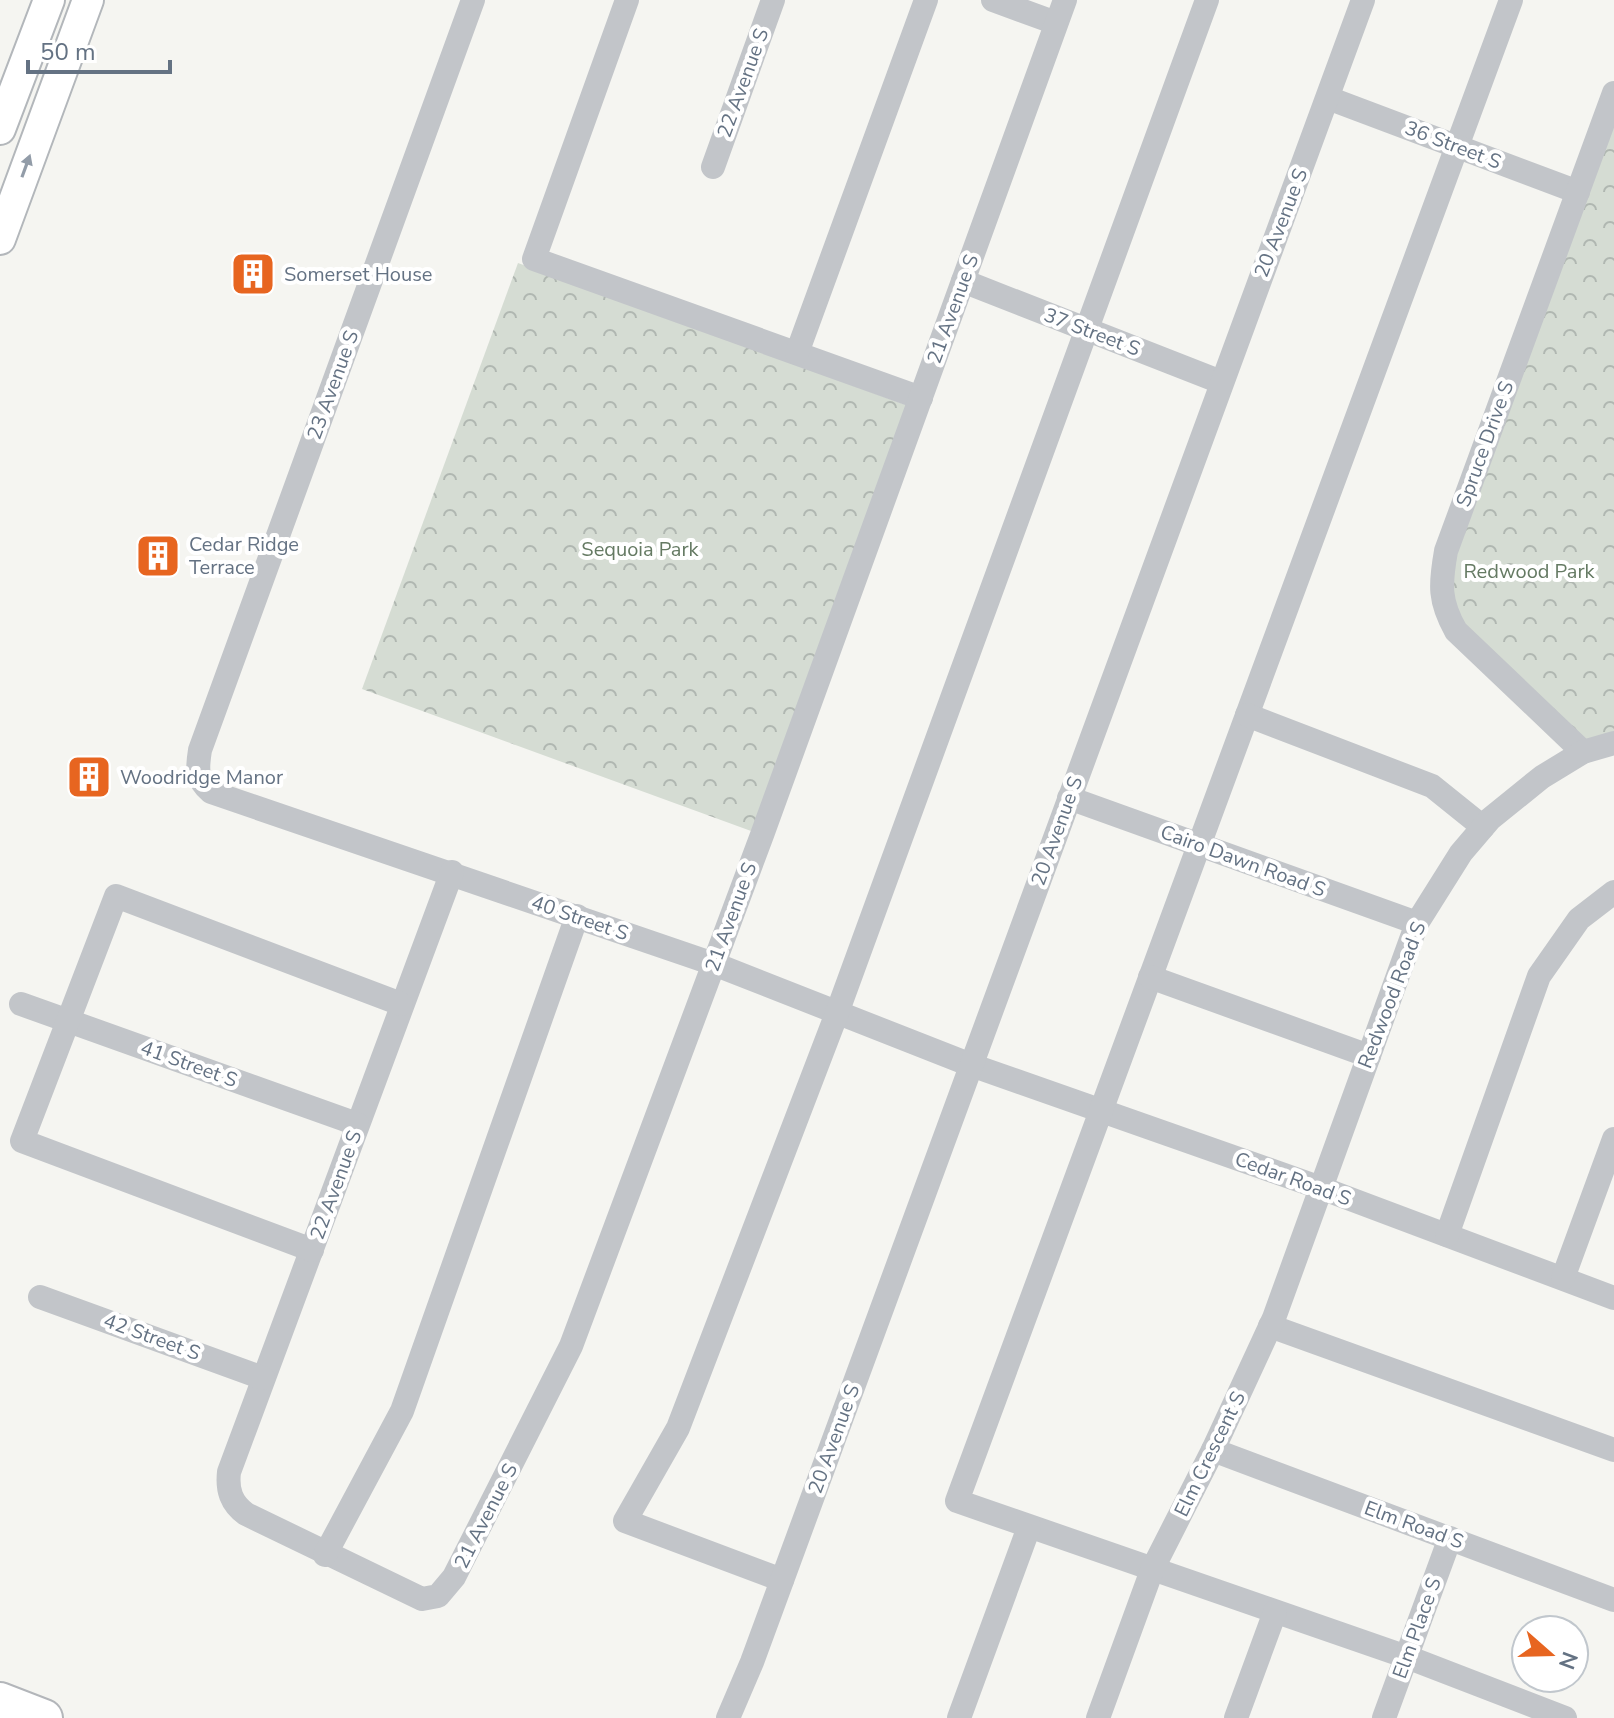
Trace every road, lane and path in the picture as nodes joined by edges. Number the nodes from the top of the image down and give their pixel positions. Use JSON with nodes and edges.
{"nodes":[{"id":1,"x":49,"y":0,"type":"edge"},
{"id":2,"x":88,"y":0,"type":"edge"},
{"id":3,"x":473,"y":0,"type":"edge"},
{"id":4,"x":627,"y":0,"type":"edge"},
{"id":5,"x":773,"y":0,"type":"edge"},
{"id":6,"x":926,"y":0,"type":"edge"},
{"id":7,"x":993,"y":0,"type":"edge"},
{"id":8,"x":1065,"y":0,"type":"edge"},
{"id":9,"x":1207,"y":0,"type":"edge"},
{"id":10,"x":1363,"y":0,"type":"edge"},
{"id":11,"x":1511,"y":0,"type":"edge"},
{"id":12,"x":1056,"y":23,"type":"junction"},
{"id":13,"x":1614,"y":93,"type":"edge"},
{"id":14,"x":1328,"y":98,"type":"junction"},
{"id":15,"x":2,"y":116,"type":"edge"},
{"id":16,"x":42,"y":123,"type":"junction"},
{"id":17,"x":1458,"y":147,"type":"junction"},
{"id":18,"x":713,"y":167,"type":"dead end"},
{"id":19,"x":1578,"y":192,"type":"junction"},
{"id":20,"x":0,"y":239,"type":"edge"},
{"id":21,"x":963,"y":281,"type":"junction"},
{"id":22,"x":1088,"y":330,"type":"junction"},
{"id":23,"x":797,"y":353,"type":"junction"},
{"id":24,"x":1221,"y":382,"type":"junction"},
{"id":25,"x":921,"y":398,"type":"junction"},
{"id":26,"x":1247,"y":715,"type":"junction"},
{"id":27,"x":1614,"y":743,"type":"edge"},
{"id":28,"x":1583,"y":752,"type":"junction"},
{"id":29,"x":197,"y":770,"type":"joint"},
{"id":30,"x":1069,"y":798,"type":"junction"},
{"id":31,"x":1483,"y":827,"type":"junction"},
{"id":32,"x":1198,"y":845,"type":"junction"},
{"id":33,"x":452,"y":872,"type":"junction"},
{"id":34,"x":1614,"y":892,"type":"edge"},
{"id":35,"x":577,"y":916,"type":"junction"},
{"id":36,"x":1417,"y":923,"type":"junction"},
{"id":37,"x":714,"y":964,"type":"junction"},
{"id":38,"x":1150,"y":977,"type":"junction"},
{"id":39,"x":21,"y":1004,"type":"dead end"},
{"id":40,"x":401,"y":1004,"type":"junction"},
{"id":41,"x":837,"y":1013,"type":"junction"},
{"id":42,"x":67,"y":1020,"type":"junction"},
{"id":43,"x":1369,"y":1056,"type":"junction"},
{"id":44,"x":971,"y":1065,"type":"junction"},
{"id":45,"x":1101,"y":1112,"type":"junction"},
{"id":46,"x":357,"y":1124,"type":"junction"},
{"id":47,"x":1614,"y":1139,"type":"edge"},
{"id":48,"x":1321,"y":1188,"type":"junction"},
{"id":49,"x":1447,"y":1235,"type":"junction"},
{"id":50,"x":312,"y":1250,"type":"junction"},
{"id":51,"x":1563,"y":1278,"type":"junction"},
{"id":52,"x":40,"y":1297,"type":"dead end"},
{"id":53,"x":1614,"y":1298,"type":"edge"},
{"id":54,"x":1270,"y":1326,"type":"junction"},
{"id":55,"x":263,"y":1378,"type":"junction"},
{"id":56,"x":1213,"y":1450,"type":"junction"},
{"id":57,"x":1614,"y":1450,"type":"edge"},
{"id":58,"x":231,"y":1498,"type":"joint"},
{"id":59,"x":1029,"y":1527,"type":"junction"},
{"id":60,"x":1450,"y":1538,"type":"junction"},
{"id":61,"x":325,"y":1555,"type":"junction"},
{"id":62,"x":1152,"y":1570,"type":"junction"},
{"id":63,"x":782,"y":1580,"type":"junction"},
{"id":64,"x":1614,"y":1600,"type":"edge"},
{"id":65,"x":1275,"y":1612,"type":"junction"},
{"id":66,"x":1407,"y":1657,"type":"junction"},
{"id":67,"x":752,"y":1662,"type":"junction"},
{"id":68,"x":0,"y":1701,"type":"edge"},
{"id":69,"x":1551,"y":1716,"type":"edge"},
{"id":70,"x":44,"y":1718,"type":"edge"},
{"id":71,"x":728,"y":1718,"type":"edge"},
{"id":72,"x":736,"y":1718,"type":"edge"},
{"id":73,"x":959,"y":1718,"type":"edge"},
{"id":74,"x":1098,"y":1718,"type":"edge"},
{"id":75,"x":1236,"y":1718,"type":"edge"},
{"id":76,"x":1384,"y":1718,"type":"edge"}],
"edges":[{"from":1,"to":15,"type":"main road"},
{"from":2,"to":16,"type":"main road"},
{"from":3,"to":29,"type":"street","name":"23 Avenue S"},
{"from":4,"to":23,"type":"street"},
{"from":5,"to":18,"type":"street","name":"22 Avenue S"},
{"from":6,"to":23,"type":"street"},
{"from":7,"to":12,"type":"street"},
{"from":8,"to":12,"type":"street","name":"21 Avenue S"},
{"from":9,"to":22,"type":"street"},
{"from":10,"to":14,"type":"street","name":"20 Avenue S"},
{"from":11,"to":17,"type":"street"},
{"from":12,"to":21,"type":"street","name":"21 Avenue S"},
{"from":13,"to":19,"type":"street","name":"Spruce Drive S"},
{"from":14,"to":17,"type":"street","name":"36 Street S"},
{"from":14,"to":24,"type":"street","name":"20 Avenue S"},
{"from":15,"to":16,"type":"street"},
{"from":20,"to":16,"type":"main road","one_way":true},
{"from":17,"to":19,"type":"street","name":"36 Street S"},
{"from":17,"to":26,"type":"street"},
{"from":19,"to":28,"type":"street","name":"Spruce Drive S"},
{"from":21,"to":22,"type":"street","name":"37 Street S"},
{"from":21,"to":25,"type":"street","name":"21 Avenue S"},
{"from":22,"to":24,"type":"street","name":"37 Street S"},
{"from":22,"to":41,"type":"street"},
{"from":23,"to":25,"type":"street"},
{"from":24,"to":30,"type":"street","name":"20 Avenue S"},
{"from":25,"to":37,"type":"street","name":"21 Avenue S"},
{"from":26,"to":31,"type":"street"},
{"from":26,"to":32,"type":"street"},
{"from":27,"to":28,"type":"street","name":"Redwood Road S"},
{"from":28,"to":31,"type":"street","name":"Redwood Road S"},
{"from":29,"to":33,"type":"street","name":"40 Street S"},
{"from":30,"to":32,"type":"street","name":"Cairo Dawn Road S"},
{"from":30,"to":44,"type":"street","name":"20 Avenue S"},
{"from":31,"to":36,"type":"street","name":"Redwood Road S"},
{"from":32,"to":36,"type":"street","name":"Cairo Dawn Road S"},
{"from":32,"to":38,"type":"street"},
{"from":33,"to":35,"type":"street","name":"40 Street S"},
{"from":33,"to":40,"type":"street","name":"22 Avenue S"},
{"from":34,"to":49,"type":"street"},
{"from":35,"to":37,"type":"street","name":"40 Street S"},
{"from":35,"to":61,"type":"street"},
{"from":36,"to":43,"type":"street","name":"Redwood Road S"},
{"from":37,"to":41,"type":"street","name":"40 Street S"},
{"from":37,"to":61,"type":"street","name":"21 Avenue S"},
{"from":38,"to":43,"type":"street"},
{"from":38,"to":45,"type":"street"},
{"from":39,"to":42,"type":"street","name":"41 Street S"},
{"from":40,"to":42,"type":"street"},
{"from":40,"to":46,"type":"street","name":"22 Avenue S"},
{"from":41,"to":44,"type":"street","name":"40 Street S"},
{"from":41,"to":63,"type":"street"},
{"from":42,"to":46,"type":"street","name":"41 Street S"},
{"from":42,"to":50,"type":"street"},
{"from":43,"to":48,"type":"street","name":"Redwood Road S"},
{"from":44,"to":45,"type":"street","name":"Cedar Road S"},
{"from":44,"to":63,"type":"street","name":"20 Avenue S"},
{"from":45,"to":48,"type":"street","name":"Cedar Road S"},
{"from":45,"to":59,"type":"street"},
{"from":46,"to":50,"type":"street","name":"22 Avenue S"},
{"from":47,"to":51,"type":"street"},
{"from":48,"to":49,"type":"street","name":"Cedar Road S"},
{"from":48,"to":54,"type":"street","name":"Elm Crescent S"},
{"from":49,"to":51,"type":"street","name":"Cedar Road S"},
{"from":50,"to":55,"type":"street","name":"22 Avenue S"},
{"from":51,"to":53,"type":"street","name":"Cedar Road S"},
{"from":52,"to":55,"type":"street","name":"42 Street S"},
{"from":54,"to":56,"type":"street","name":"Elm Crescent S"},
{"from":54,"to":57,"type":"street"},
{"from":55,"to":58,"type":"street","name":"22 Avenue S"},
{"from":56,"to":60,"type":"street","name":"Elm Road S"},
{"from":56,"to":62,"type":"street","name":"Elm Crescent S"},
{"from":58,"to":61,"type":"street","name":"21 Avenue S"},
{"from":59,"to":62,"type":"street"},
{"from":59,"to":73,"type":"street"},
{"from":60,"to":64,"type":"street","name":"Elm Road S"},
{"from":60,"to":66,"type":"street","name":"Elm Place S"},
{"from":62,"to":65,"type":"street"},
{"from":62,"to":74,"type":"street","name":"Elm Crescent S"},
{"from":63,"to":67,"type":"street","name":"20 Avenue S"},
{"from":65,"to":66,"type":"street"},
{"from":65,"to":75,"type":"street"},
{"from":66,"to":69,"type":"street"},
{"from":66,"to":76,"type":"street","name":"Elm Place S"},
{"from":67,"to":71,"type":"street","name":"20 Avenue S"},
{"from":67,"to":72,"type":"street","name":"20 Avenue S"},
{"from":68,"to":70,"type":"highway"}]}
